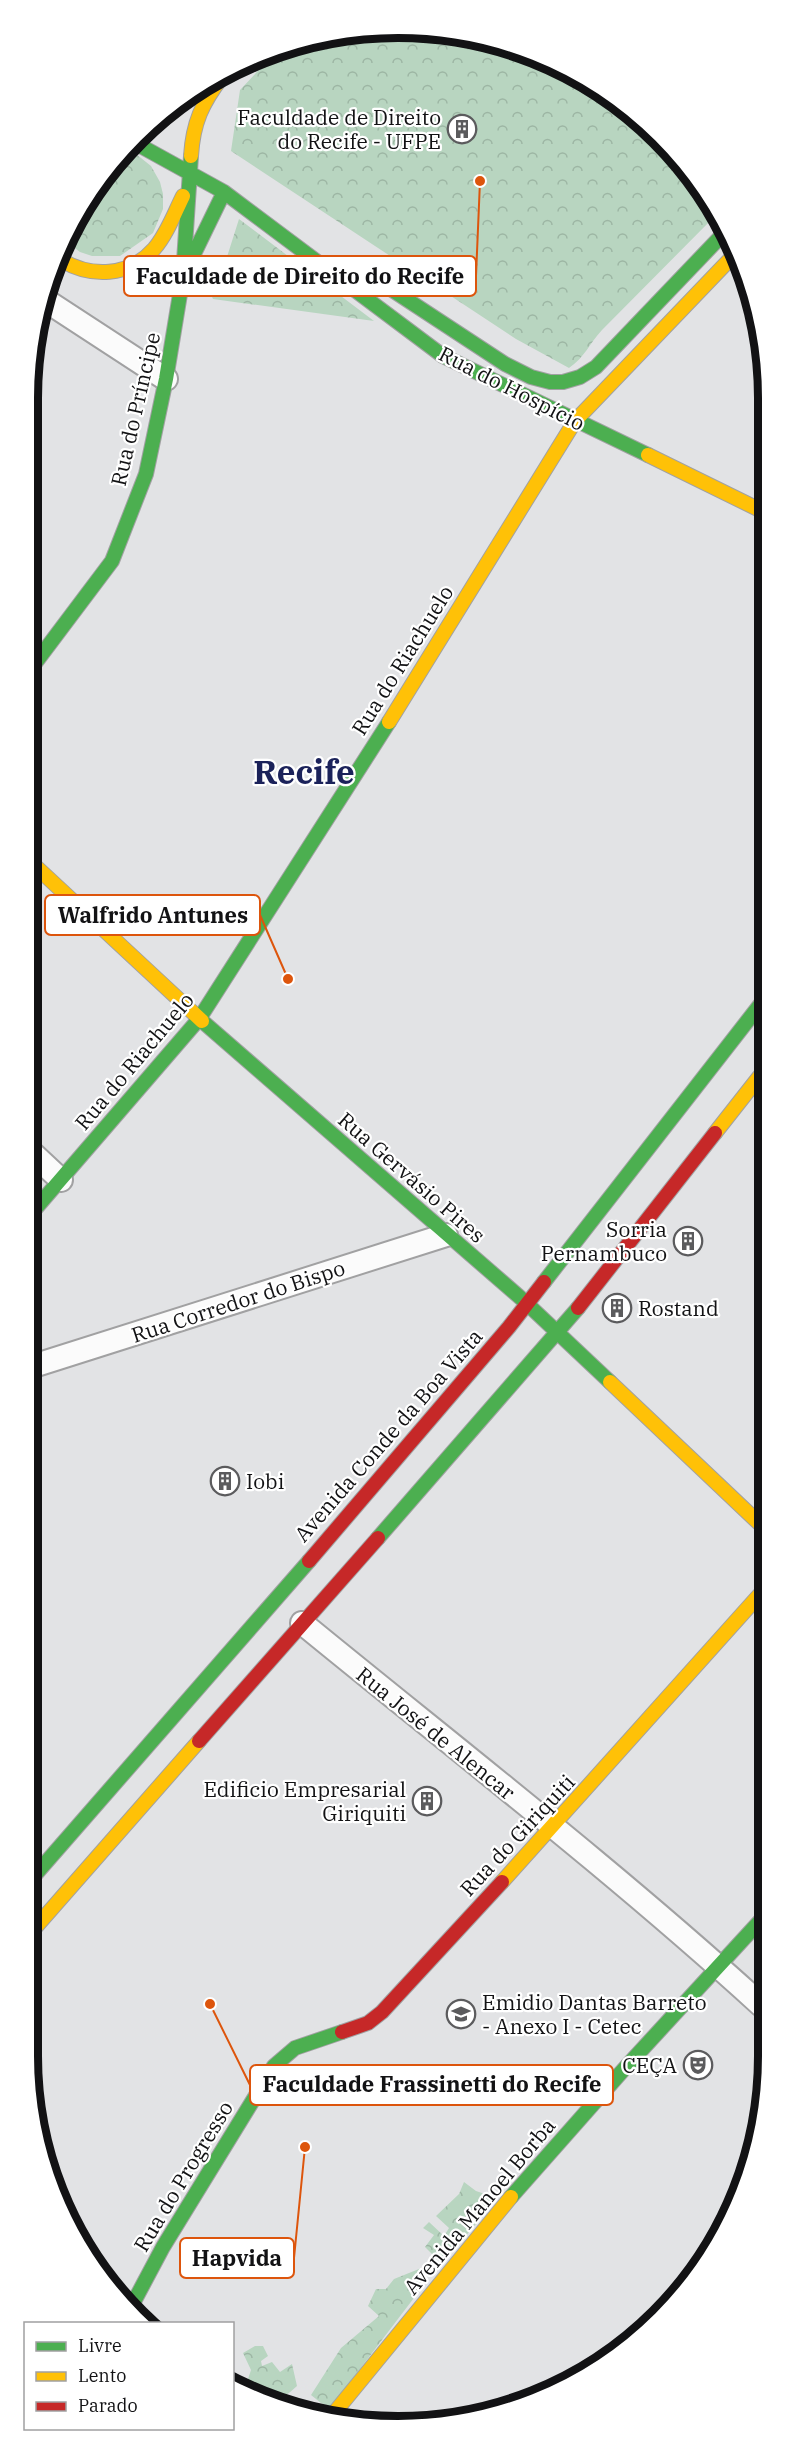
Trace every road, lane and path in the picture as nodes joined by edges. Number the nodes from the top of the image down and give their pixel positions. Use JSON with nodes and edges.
{"nodes":[{"id":1,"x":213,"y":89,"type":"edge"},
{"id":2,"x":140,"y":146,"type":"edge"},
{"id":3,"x":189,"y":180,"type":"junction"},
{"id":4,"x":224,"y":192,"type":"junction"},
{"id":5,"x":720,"y":237,"type":"edge"},
{"id":6,"x":730,"y":259,"type":"edge"},
{"id":7,"x":64,"y":262,"type":"edge"},
{"id":8,"x":368,"y":273,"type":"dead end"},
{"id":9,"x":183,"y":276,"type":"junction"},
{"id":10,"x":50,"y":303,"type":"edge"},
{"id":11,"x":166,"y":379,"type":"junction"},
{"id":12,"x":575,"y":421,"type":"junction"},
{"id":13,"x":758,"y":509,"type":"edge"},
{"id":14,"x":38,"y":659,"type":"edge"},
{"id":15,"x":38,"y":869,"type":"edge"},
{"id":16,"x":758,"y":1007,"type":"edge"},
{"id":17,"x":199,"y":1020,"type":"junction"},
{"id":18,"x":758,"y":1078,"type":"edge"},
{"id":19,"x":38,"y":1159,"type":"edge"},
{"id":20,"x":61,"y":1180,"type":"junction"},
{"id":21,"x":38,"y":1206,"type":"edge"},
{"id":22,"x":446,"y":1234,"type":"junction"},
{"id":23,"x":495,"y":1276,"type":"junction"},
{"id":24,"x":527,"y":1304,"type":"junction"},
{"id":25,"x":509,"y":1327,"type":"junction"},
{"id":26,"x":557,"y":1334,"type":"junction"},
{"id":27,"x":38,"y":1364,"type":"edge"},
{"id":28,"x":758,"y":1522,"type":"edge"},
{"id":29,"x":758,"y":1596,"type":"edge"},
{"id":30,"x":303,"y":1623,"type":"junction"},
{"id":31,"x":552,"y":1828,"type":"junction"},
{"id":32,"x":38,"y":1872,"type":"edge"},
{"id":33,"x":758,"y":1923,"type":"edge"},
{"id":34,"x":38,"y":1924,"type":"edge"},
{"id":35,"x":719,"y":1967,"type":"junction"},
{"id":36,"x":758,"y":2002,"type":"edge"},
{"id":37,"x":274,"y":2066,"type":"joint"},
{"id":38,"x":134,"y":2301,"type":"edge"},
{"id":39,"x":336,"y":2411,"type":"edge"}],
"edges":[{"from":1,"to":3,"type":"main road"},
{"from":2,"to":3,"type":"main road","name":"Rua do Hospício"},
{"from":3,"to":4,"type":"main road","name":"Rua do Hospício"},
{"from":3,"to":7,"type":"main road"},
{"from":3,"to":9,"type":"main road"},
{"from":4,"to":9,"type":"main road"},
{"from":4,"to":12,"type":"main road","name":"Rua do Hospício"},
{"from":5,"to":8,"type":"main road","name":"Rua do Hospício"},
{"from":6,"to":12,"type":"main road","name":"Rua do Riachuelo"},
{"from":9,"to":11,"type":"main road","name":"Rua do Príncipe"},
{"from":10,"to":11,"type":"street"},
{"from":11,"to":14,"type":"main road","name":"Rua do Príncipe"},
{"from":12,"to":13,"type":"main road","name":"Rua do Hospício"},
{"from":12,"to":17,"type":"main road","name":"Rua do Riachuelo"},
{"from":15,"to":17,"type":"main road","name":"Rua Gervásio Pires"},
{"from":16,"to":24,"type":"main road","name":"Avenida Conde da Boa Vista"},
{"from":17,"to":20,"type":"main road","name":"Rua do Riachuelo"},
{"from":17,"to":22,"type":"main road","name":"Rua Gervásio Pires"},
{"from":18,"to":26,"type":"main road"},
{"from":19,"to":20,"type":"street"},
{"from":20,"to":21,"type":"main road","name":"Rua do Riachuelo"},
{"from":22,"to":23,"type":"main road","name":"Rua Gervásio Pires"},
{"from":22,"to":27,"type":"street","name":"Rua Corredor do Bispo"},
{"from":23,"to":24,"type":"main road","name":"Rua Gervásio Pires"},
{"from":23,"to":25,"type":"main road"},
{"from":24,"to":25,"type":"main road","name":"Avenida Conde da Boa Vista"},
{"from":24,"to":26,"type":"main road","name":"Rua Gervásio Pires"},
{"from":25,"to":32,"type":"main road","name":"Avenida Conde da Boa Vista"},
{"from":26,"to":28,"type":"main road","name":"Rua Gervásio Pires"},
{"from":26,"to":30,"type":"main road"},
{"from":29,"to":31,"type":"main road","name":"Rua do Giriquiti"},
{"from":30,"to":31,"type":"street","name":"Rua José de Alencar"},
{"from":30,"to":34,"type":"main road"},
{"from":31,"to":35,"type":"street","name":"Rua José de Alencar"},
{"from":31,"to":37,"type":"main road","name":"Rua do Giriquiti"},
{"from":33,"to":35,"type":"main road","name":"Avenida Manoel Borba"},
{"from":35,"to":36,"type":"street","name":"Rua José de Alencar"},
{"from":35,"to":39,"type":"main road","name":"Avenida Manoel Borba"},
{"from":37,"to":38,"type":"main road","name":"Rua do Progresso"}]}
